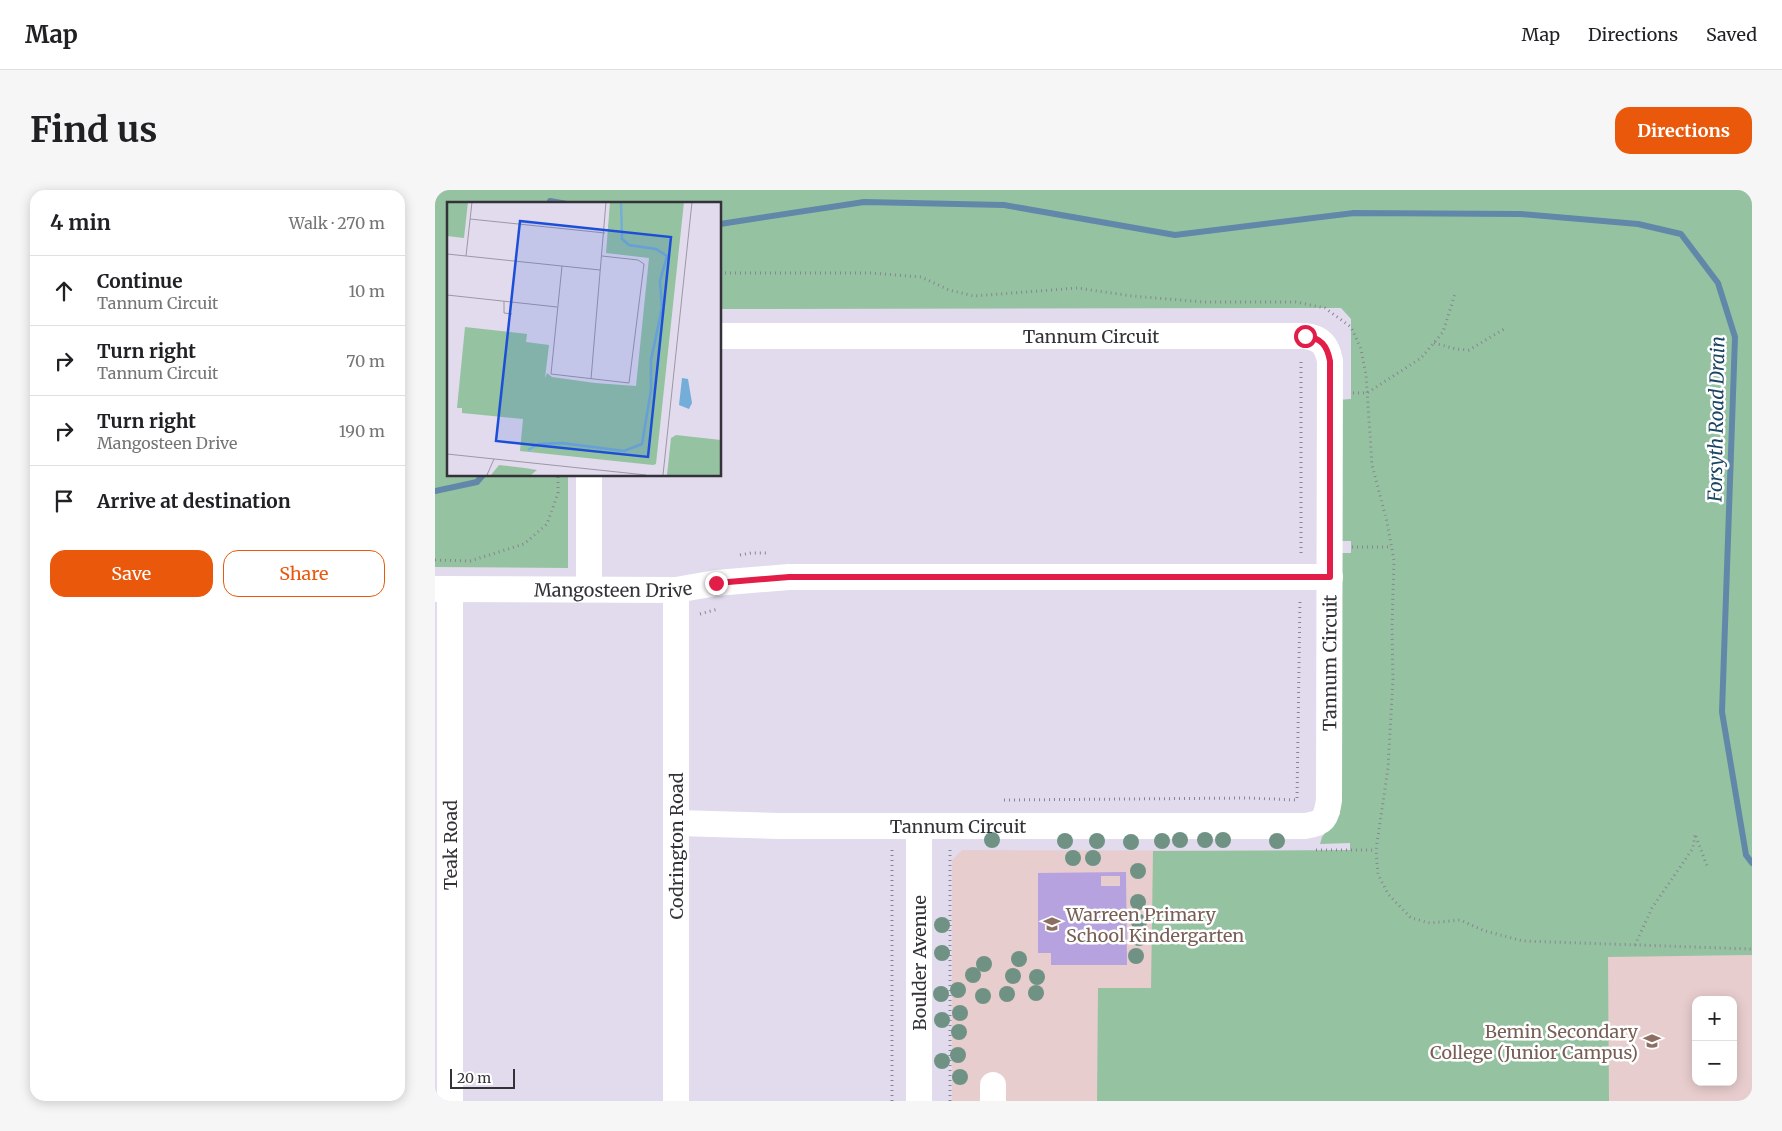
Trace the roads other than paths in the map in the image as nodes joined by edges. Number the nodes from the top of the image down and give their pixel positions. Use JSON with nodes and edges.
{"nodes":[{"id":1,"x":721,"y":336,"type":"edge"},
{"id":2,"x":589,"y":476,"type":"edge"},
{"id":3,"x":1330,"y":577,"type":"junction"},
{"id":4,"x":443,"y":589,"type":"edge"},
{"id":5,"x":589,"y":589,"type":"junction"},
{"id":6,"x":676,"y":590,"type":"junction"},
{"id":7,"x":677,"y":823,"type":"junction"},
{"id":8,"x":919,"y":826,"type":"junction"},
{"id":9,"x":450,"y":1101,"type":"edge"},
{"id":10,"x":676,"y":1101,"type":"edge"},
{"id":11,"x":919,"y":1101,"type":"edge"}],
"edges":[{"from":1,"to":3,"type":"street","name":"Tannum Circuit"},
{"from":2,"to":5,"type":"street"},
{"from":3,"to":6,"type":"street","name":"Mangosteen Drive"},
{"from":3,"to":8,"type":"street","name":"Tannum Circuit"},
{"from":4,"to":5,"type":"street","name":"Mangosteen Drive"},
{"from":4,"to":9,"type":"street","name":"Teak Road"},
{"from":5,"to":6,"type":"street","name":"Mangosteen Drive"},
{"from":6,"to":7,"type":"street","name":"Codrington Road"},
{"from":7,"to":8,"type":"street","name":"Tannum Circuit"},
{"from":7,"to":10,"type":"street","name":"Codrington Road"},
{"from":8,"to":11,"type":"street","name":"Boulder Avenue"}]}
